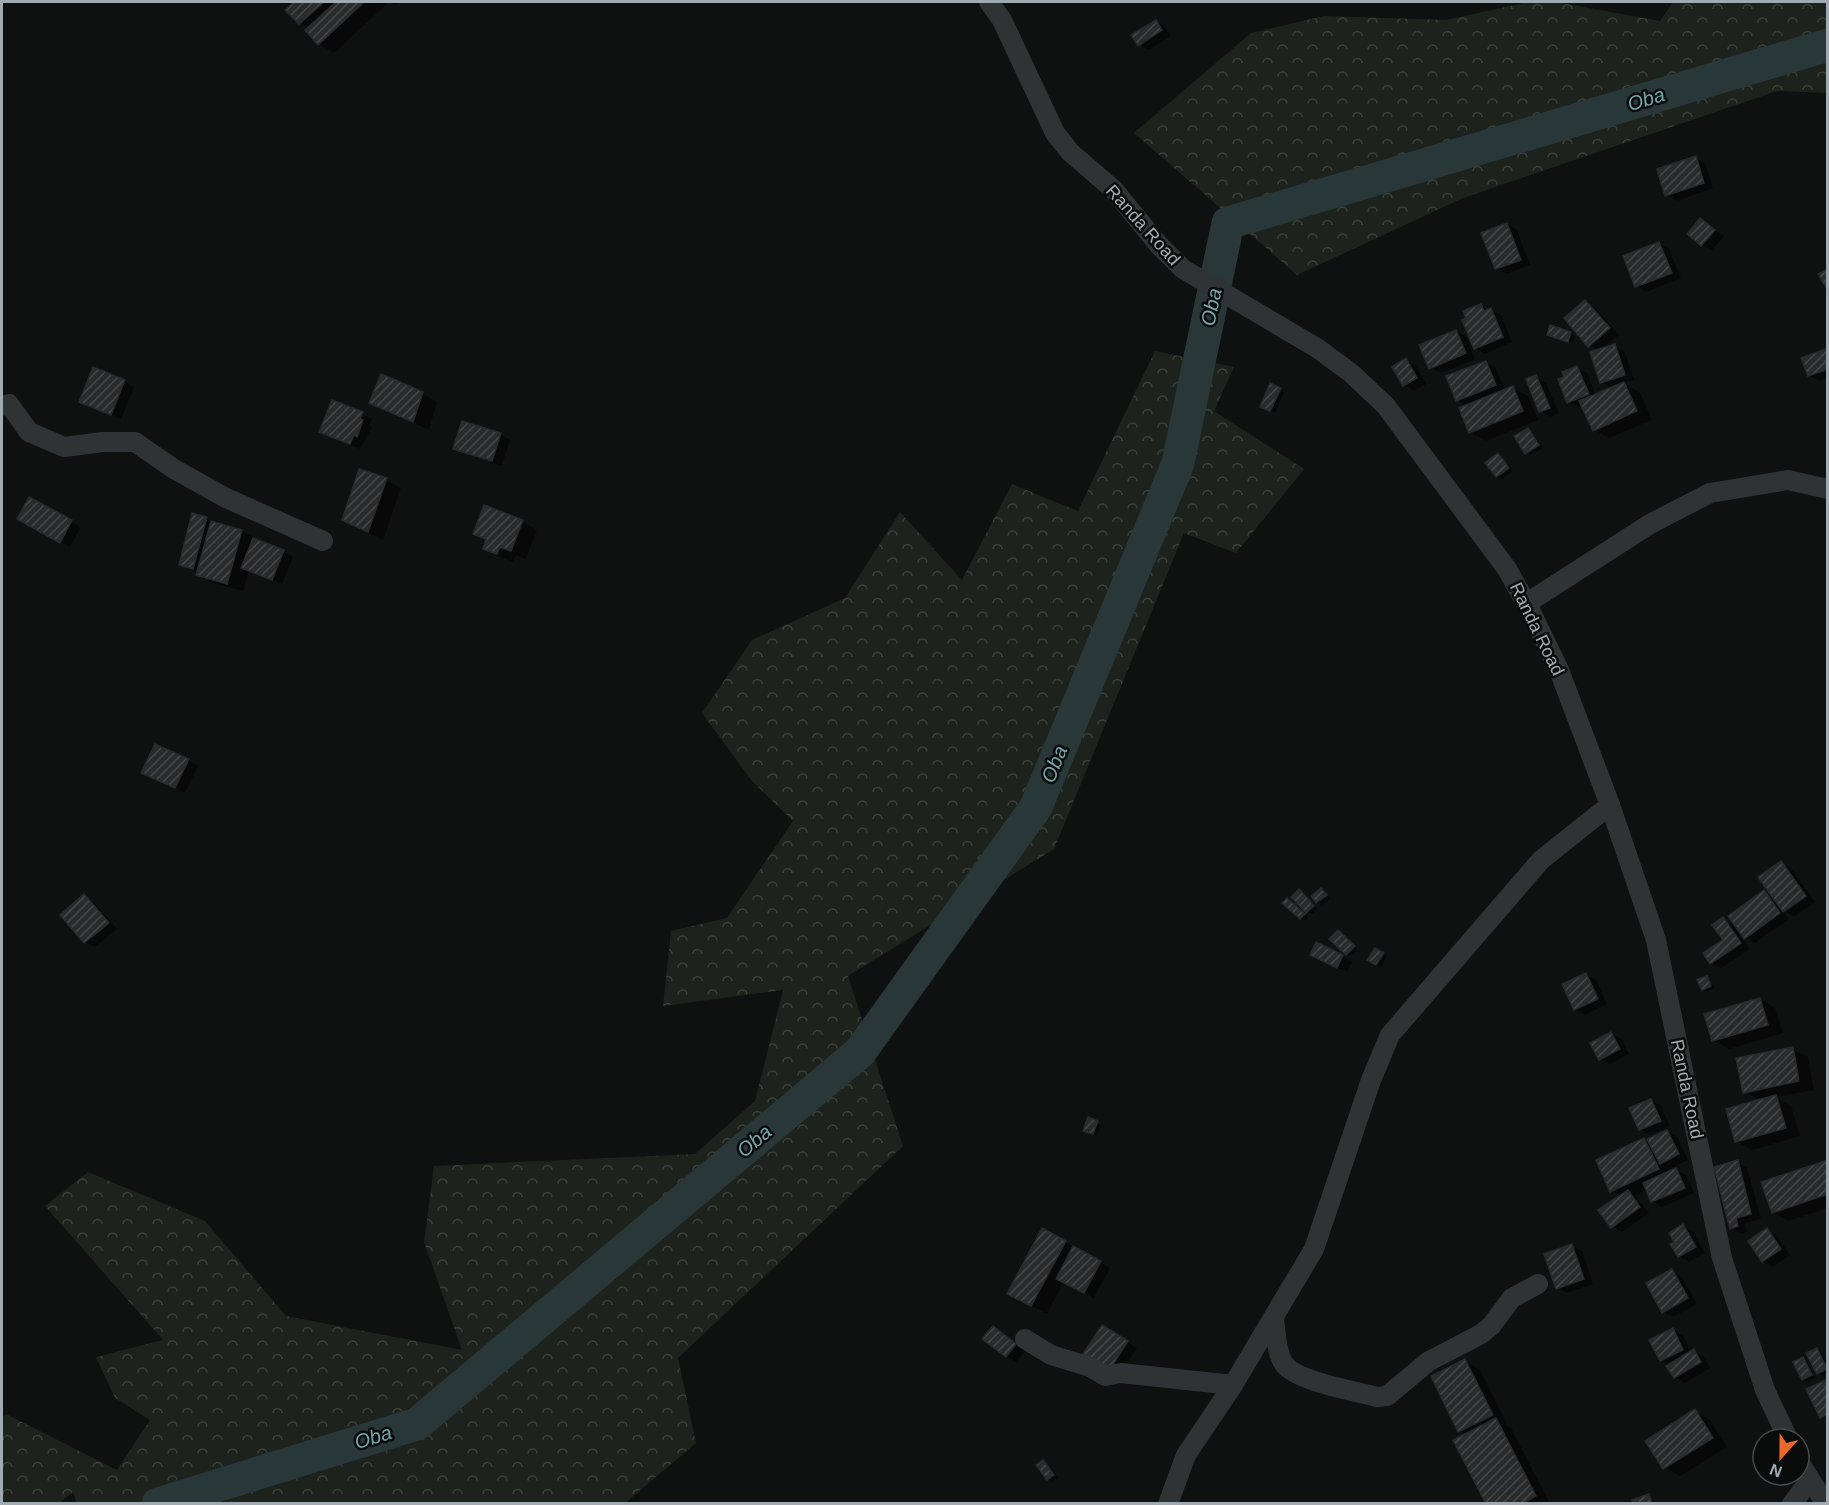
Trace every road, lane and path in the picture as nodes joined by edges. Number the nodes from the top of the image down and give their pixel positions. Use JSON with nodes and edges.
{"nodes":[{"id":1,"x":989,"y":2,"type":"edge"},
{"id":2,"x":2,"y":406,"type":"edge"},
{"id":3,"x":1827,"y":489,"type":"edge"},
{"id":4,"x":323,"y":541,"type":"dead end"},
{"id":5,"x":1527,"y":603,"type":"junction"},
{"id":6,"x":1610,"y":805,"type":"junction"},
{"id":7,"x":1538,"y":1284,"type":"dead end"},
{"id":8,"x":1274,"y":1318,"type":"junction"},
{"id":9,"x":1025,"y":1339,"type":"dead end"},
{"id":10,"x":1233,"y":1385,"type":"junction"},
{"id":11,"x":1783,"y":1427,"type":"edge"},
{"id":12,"x":1811,"y":1483,"type":"edge"},
{"id":13,"x":1804,"y":1487,"type":"edge"},
{"id":14,"x":1168,"y":1503,"type":"edge"},
{"id":15,"x":1792,"y":1503,"type":"edge"},
{"id":16,"x":1826,"y":1503,"type":"edge"}],
"edges":[{"from":1,"to":5,"type":"street","name":"Randa Road"},
{"from":2,"to":4,"type":"street"},
{"from":3,"to":5,"type":"street"},
{"from":5,"to":6,"type":"street","name":"Randa Road"},
{"from":6,"to":8,"type":"street"},
{"from":6,"to":11,"type":"street","name":"Randa Road"},
{"from":7,"to":8,"type":"street"},
{"from":8,"to":10,"type":"street"},
{"from":9,"to":10,"type":"street"},
{"from":10,"to":14,"type":"street"},
{"from":12,"to":16,"type":"street"},
{"from":13,"to":15,"type":"street"}]}
